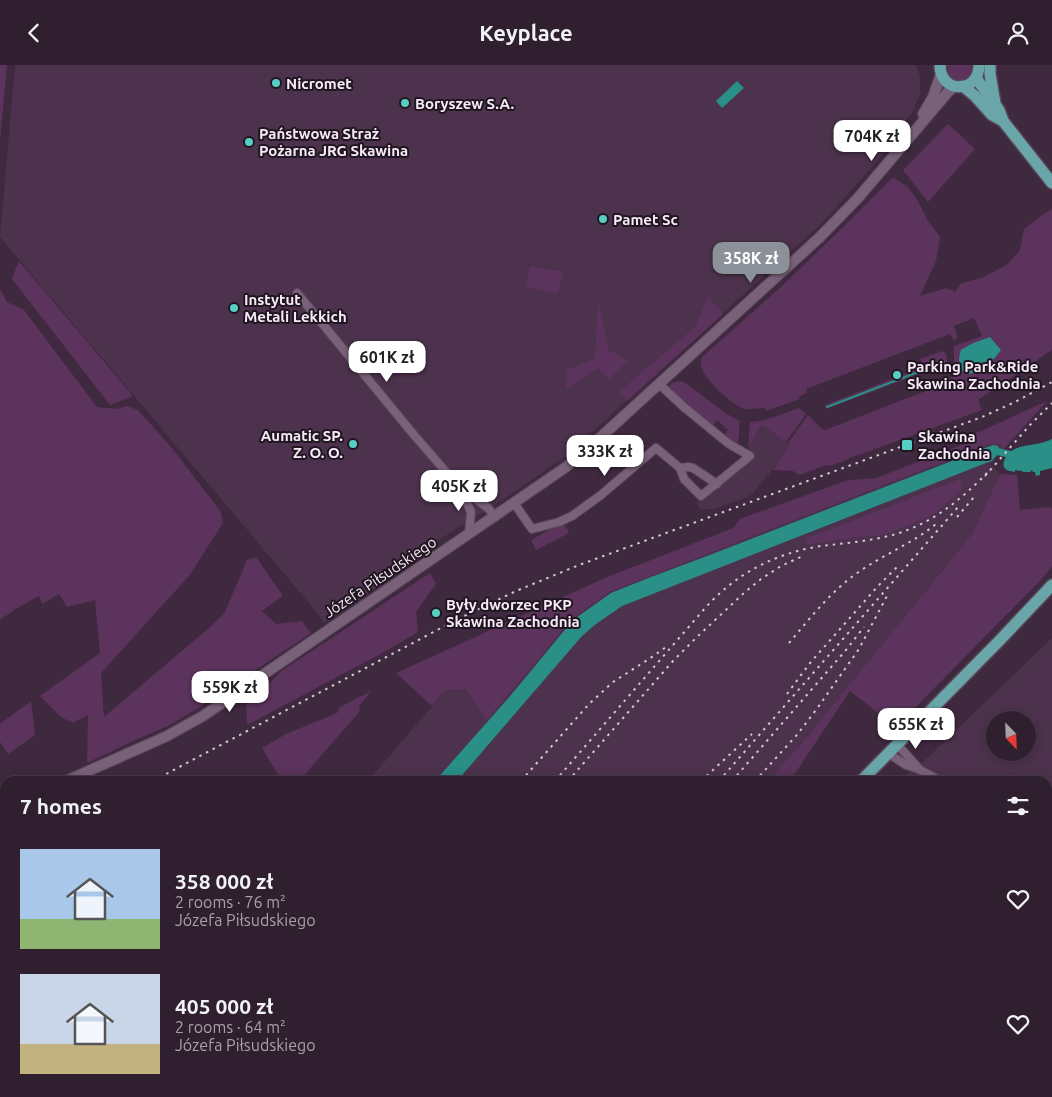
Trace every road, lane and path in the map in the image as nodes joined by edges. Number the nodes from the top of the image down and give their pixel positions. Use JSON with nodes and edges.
{"nodes":[{"id":1,"x":979,"y":65,"type":"edge"},
{"id":2,"x":990,"y":65,"type":"edge"},
{"id":3,"x":940,"y":69,"type":"edge"},
{"id":4,"x":976,"y":78,"type":"junction"},
{"id":5,"x":959,"y":86,"type":"junction"},
{"id":6,"x":995,"y":105,"type":"junction"},
{"id":7,"x":1004,"y":121,"type":"junction"},
{"id":8,"x":917,"y":127,"type":"junction"},
{"id":9,"x":1052,"y":183,"type":"edge"},
{"id":10,"x":297,"y":293,"type":"dead end"},
{"id":11,"x":659,"y":384,"type":"junction"},
{"id":12,"x":680,"y":468,"type":"junction"},
{"id":13,"x":717,"y":483,"type":"junction"},
{"id":14,"x":460,"y":488,"type":"junction"},
{"id":15,"x":514,"y":503,"type":"junction"},
{"id":16,"x":471,"y":512,"type":"junction"},
{"id":17,"x":495,"y":517,"type":"junction"},
{"id":18,"x":484,"y":524,"type":"junction"},
{"id":19,"x":470,"y":534,"type":"junction"},
{"id":20,"x":1052,"y":585,"type":"edge"},
{"id":21,"x":897,"y":744,"type":"junction"},
{"id":22,"x":888,"y":753,"type":"junction"},
{"id":23,"x":920,"y":770,"type":"junction"},
{"id":24,"x":77,"y":776,"type":"edge"},
{"id":25,"x":866,"y":776,"type":"edge"},
{"id":26,"x":931,"y":776,"type":"edge"}],
"edges":[{"from":1,"to":4,"type":"main road"},
{"from":2,"to":6,"type":"main road"},
{"from":3,"to":5,"type":"main road"},
{"from":3,"to":8,"type":"main road","name":"Józefa Piłsudskiego"},
{"from":4,"to":5,"type":"main road"},
{"from":4,"to":6,"type":"main road"},
{"from":5,"to":7,"type":"main road"},
{"from":5,"to":8,"type":"main road","name":"Józefa Piłsudskiego"},
{"from":6,"to":7,"type":"main road"},
{"from":7,"to":9,"type":"main road"},
{"from":8,"to":11,"type":"main road","name":"Józefa Piłsudskiego"},
{"from":10,"to":14,"type":"street"},
{"from":11,"to":13,"type":"street"},
{"from":11,"to":15,"type":"main road","name":"Józefa Piłsudskiego"},
{"from":12,"to":13,"type":"street"},
{"from":12,"to":13,"type":"street"},
{"from":12,"to":15,"type":"street"},
{"from":14,"to":16,"type":"street"},
{"from":14,"to":17,"type":"street"},
{"from":15,"to":17,"type":"main road","name":"Józefa Piłsudskiego"},
{"from":16,"to":18,"type":"street"},
{"from":16,"to":19,"type":"street"},
{"from":17,"to":18,"type":"main road","name":"Józefa Piłsudskiego"},
{"from":18,"to":19,"type":"main road","name":"Józefa Piłsudskiego"},
{"from":19,"to":24,"type":"main road","name":"Józefa Piłsudskiego"},
{"from":20,"to":21,"type":"main road"},
{"from":21,"to":22,"type":"main road"},
{"from":21,"to":23,"type":"street"},
{"from":22,"to":23,"type":"street"},
{"from":22,"to":25,"type":"main road"},
{"from":23,"to":26,"type":"street"}]}
